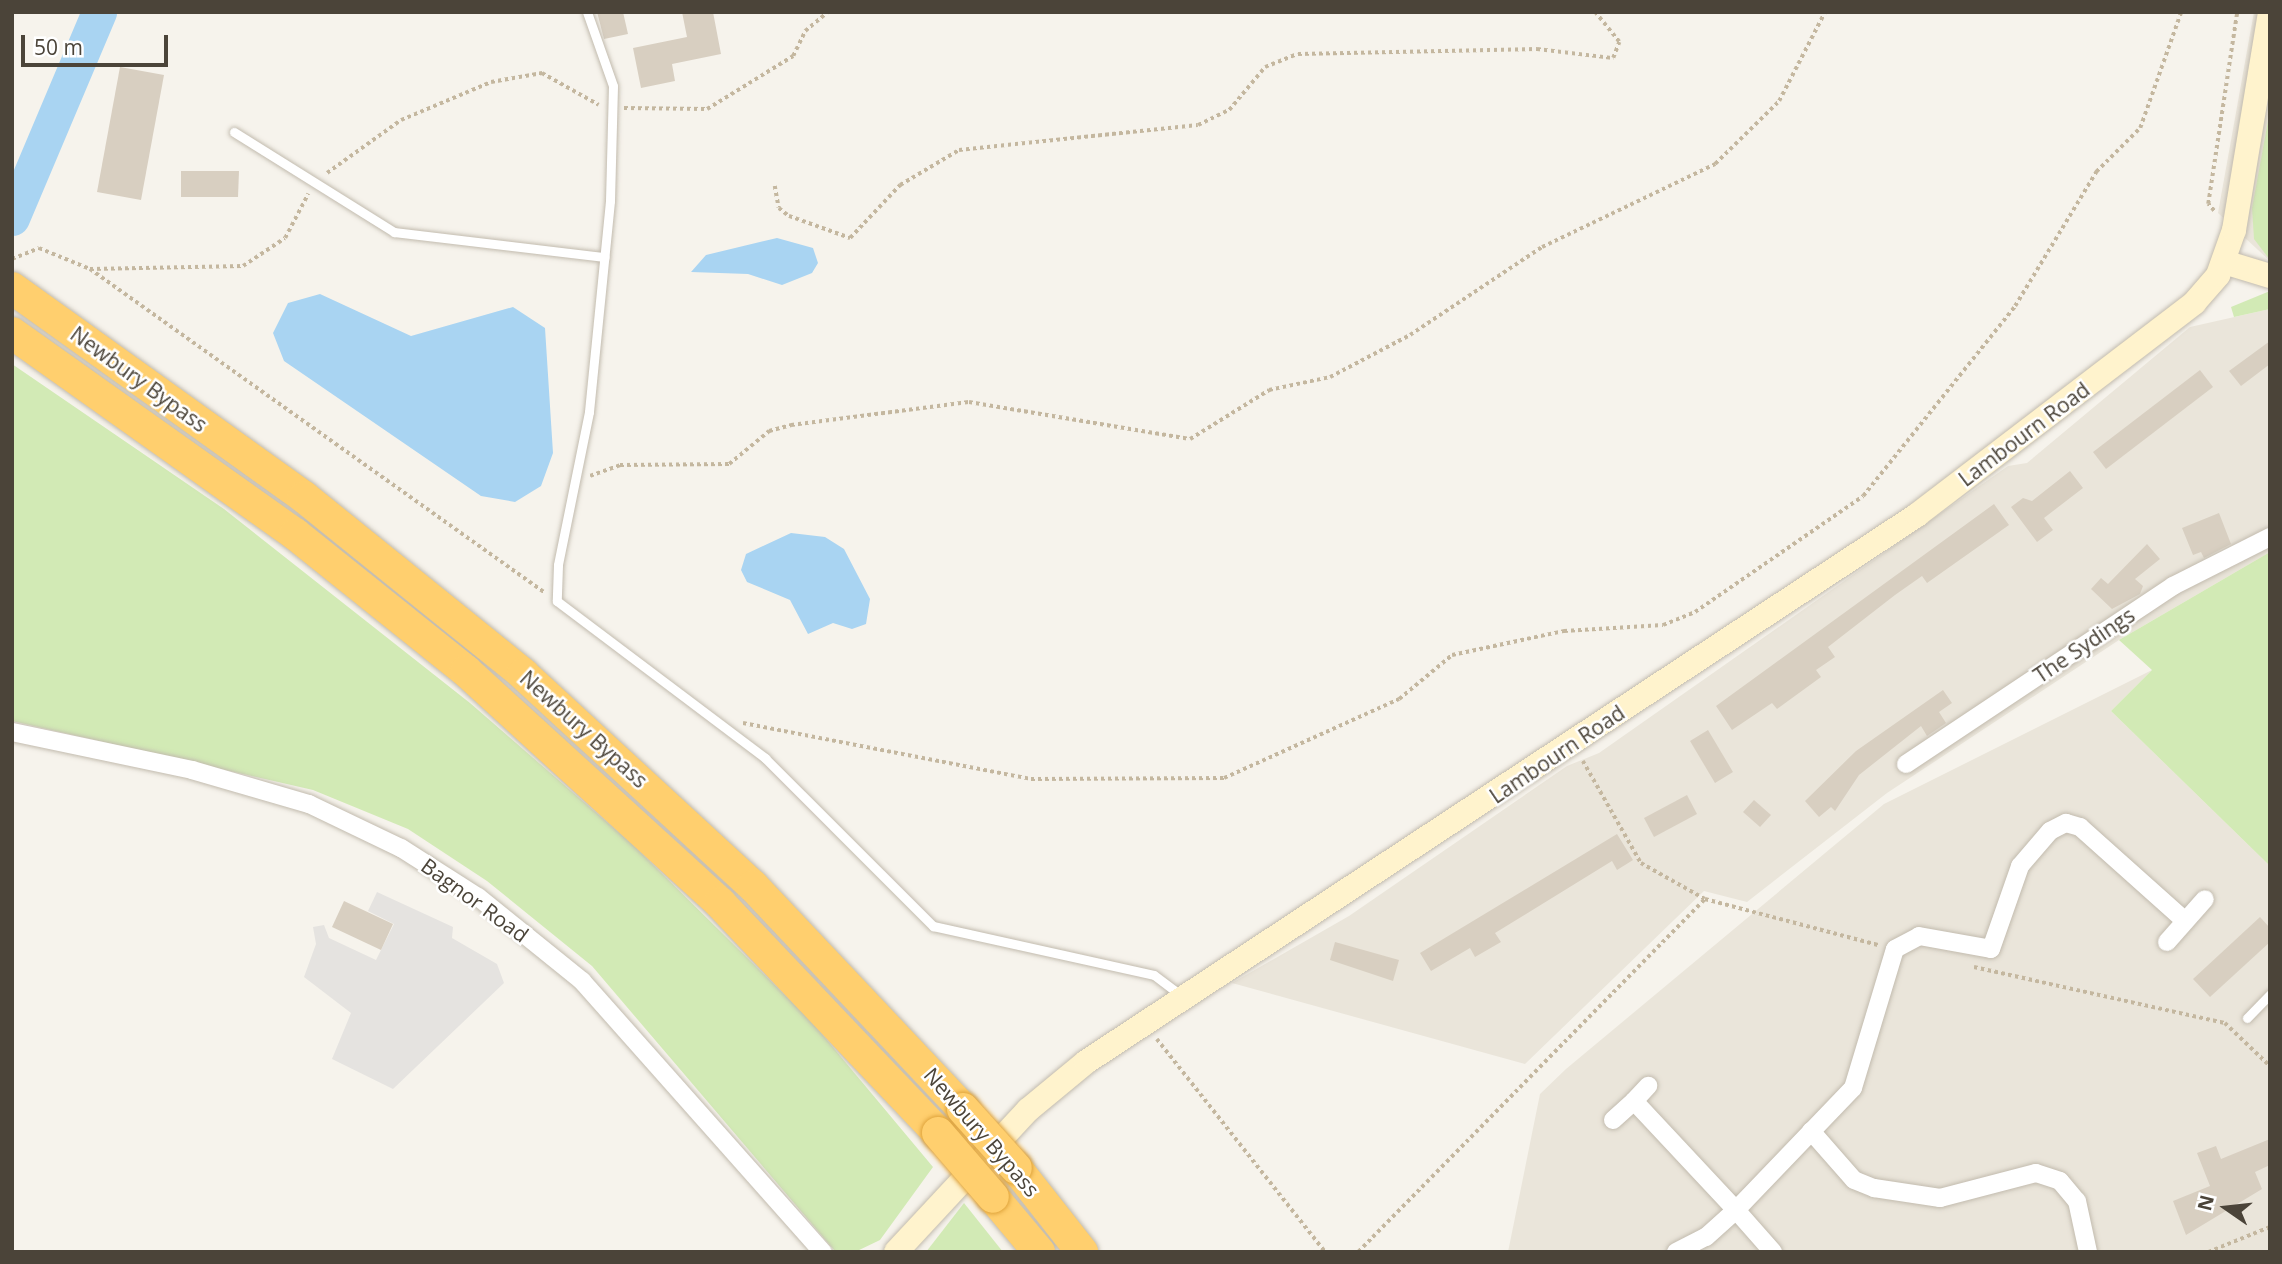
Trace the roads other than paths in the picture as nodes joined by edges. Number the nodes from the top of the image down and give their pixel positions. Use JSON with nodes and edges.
{"nodes":[{"id":1,"x":587,"y":12,"type":"edge"},
{"id":2,"x":2270,"y":12,"type":"edge"},
{"id":3,"x":234,"y":132,"type":"dead end"},
{"id":4,"x":605,"y":257,"type":"junction"},
{"id":5,"x":2224,"y":262,"type":"junction"},
{"id":6,"x":2270,"y":276,"type":"edge"},
{"id":7,"x":12,"y":288,"type":"edge"},
{"id":8,"x":12,"y":333,"type":"edge"},
{"id":9,"x":2270,"y":537,"type":"edge"},
{"id":10,"x":12,"y":732,"type":"edge"},
{"id":11,"x":1906,"y":764,"type":"dead end"},
{"id":12,"x":2204,"y":899,"type":"dead end"},
{"id":13,"x":2185,"y":920,"type":"junction"},
{"id":14,"x":2167,"y":942,"type":"dead end"},
{"id":15,"x":2270,"y":994,"type":"edge"},
{"id":16,"x":1183,"y":997,"type":"junction"},
{"id":17,"x":2247,"y":1018,"type":"dead end"},
{"id":18,"x":1648,"y":1086,"type":"dead end"},
{"id":19,"x":1634,"y":1101,"type":"junction"},
{"id":20,"x":1613,"y":1120,"type":"dead end"},
{"id":21,"x":1811,"y":1131,"type":"junction"},
{"id":22,"x":1736,"y":1210,"type":"junction"},
{"id":23,"x":824,"y":1252,"type":"edge"},
{"id":24,"x":896,"y":1252,"type":"edge"},
{"id":25,"x":1039,"y":1252,"type":"edge"},
{"id":26,"x":1082,"y":1252,"type":"edge"},
{"id":27,"x":1676,"y":1252,"type":"edge"},
{"id":28,"x":1773,"y":1252,"type":"edge"},
{"id":29,"x":2088,"y":1252,"type":"edge"}],
"edges":[{"from":1,"to":4,"type":"lane"},
{"from":2,"to":5,"type":"street","name":"Lambourn Road"},
{"from":3,"to":4,"type":"lane"},
{"from":4,"to":16,"type":"lane"},
{"from":5,"to":6,"type":"street"},
{"from":5,"to":16,"type":"street","name":"Lambourn Road"},
{"from":7,"to":26,"type":"highway","name":"Newbury Bypass","bridge":true},
{"from":8,"to":25,"type":"highway","name":"Newbury Bypass","bridge":true},
{"from":9,"to":11,"type":"street","name":"The Sydings"},
{"from":10,"to":23,"type":"street","name":"Bagnor Road"},
{"from":12,"to":13,"type":"street"},
{"from":13,"to":14,"type":"street"},
{"from":13,"to":21,"type":"street"},
{"from":15,"to":17,"type":"lane"},
{"from":16,"to":24,"type":"street","name":"Lambourn Road"},
{"from":18,"to":19,"type":"street"},
{"from":19,"to":20,"type":"street"},
{"from":19,"to":22,"type":"street"},
{"from":21,"to":22,"type":"street"},
{"from":21,"to":29,"type":"street"},
{"from":22,"to":27,"type":"street"},
{"from":22,"to":28,"type":"street"}]}
